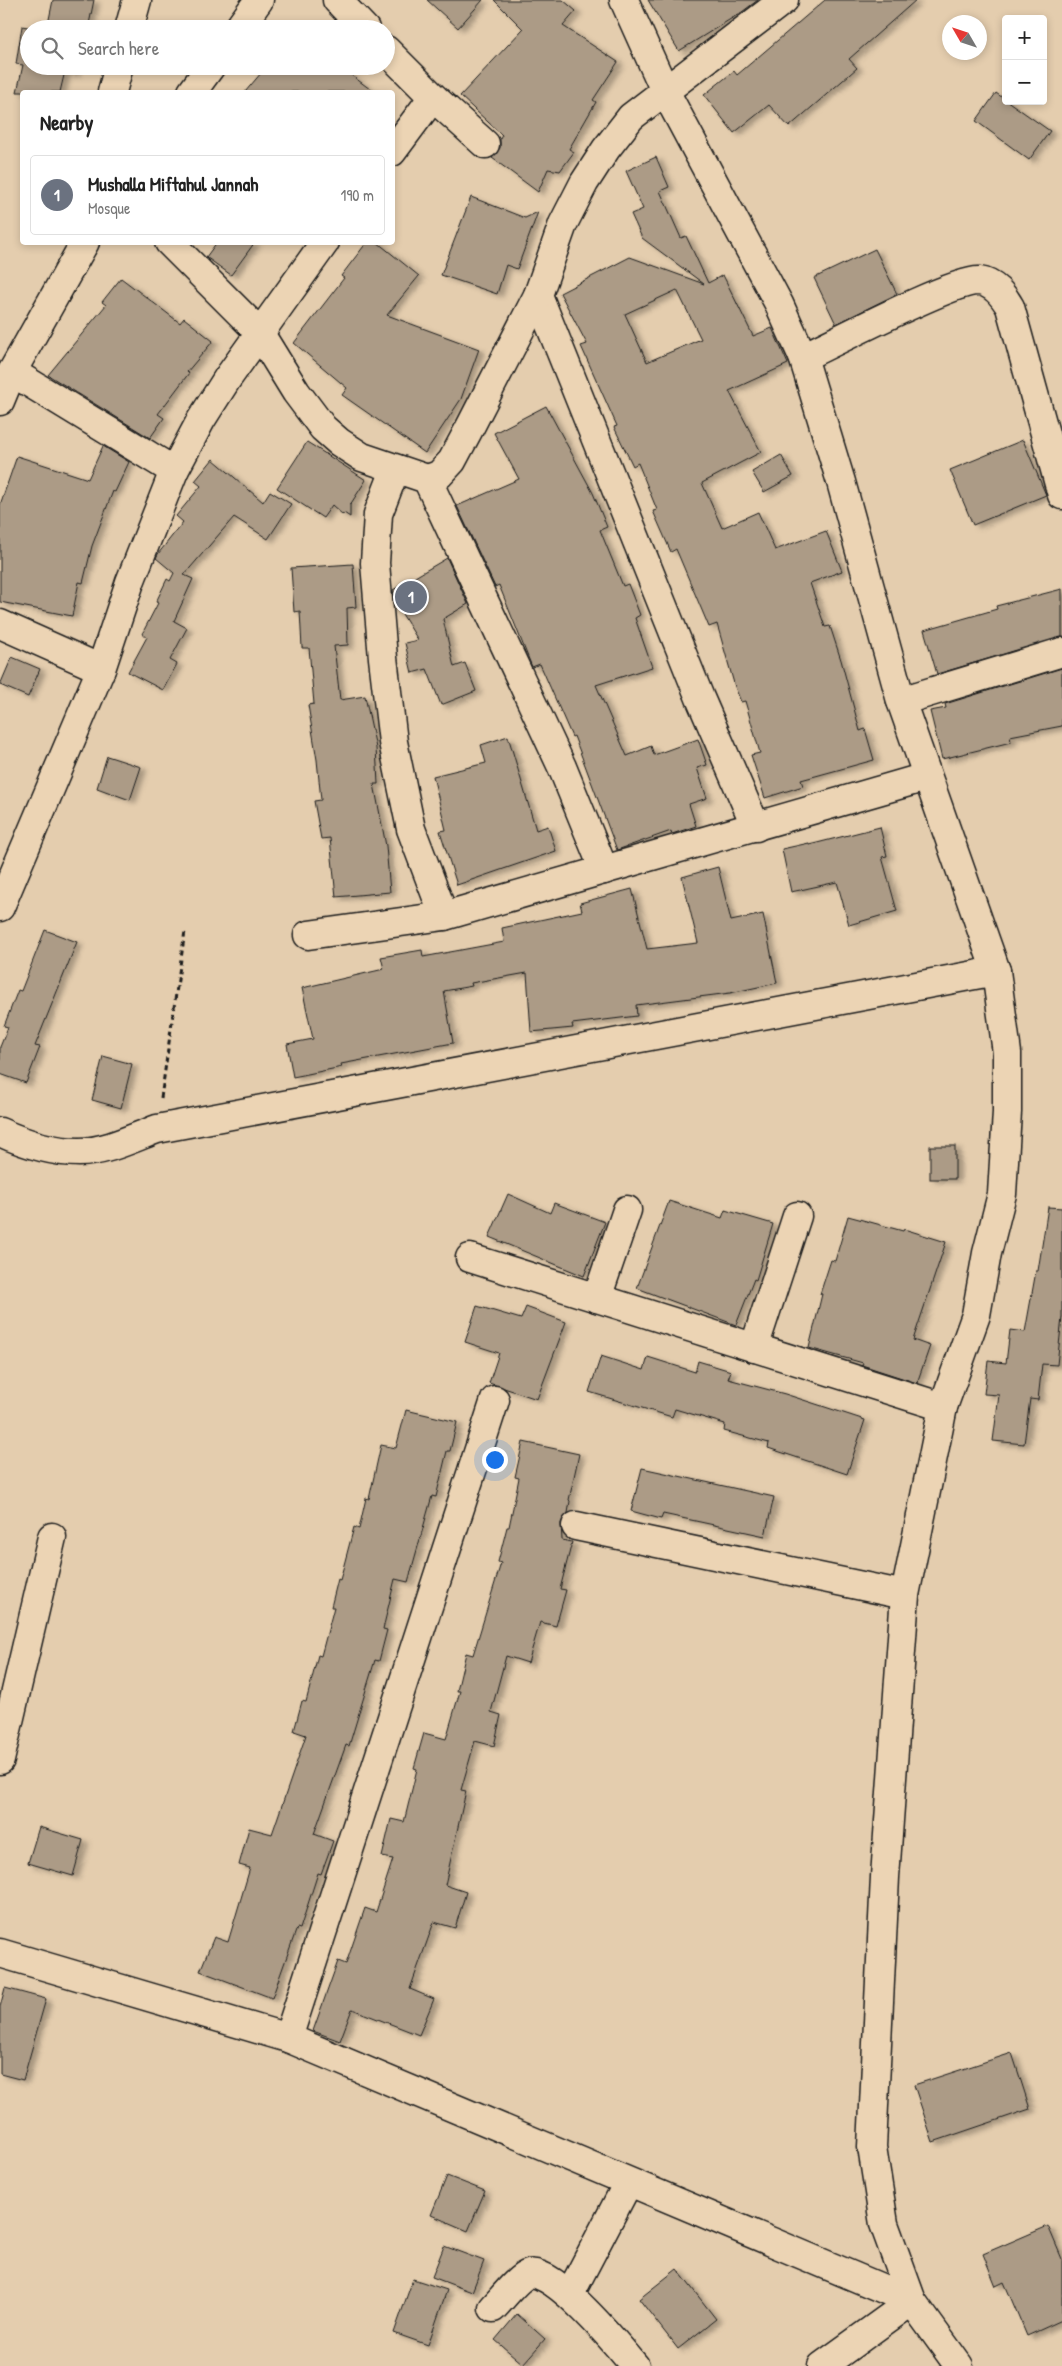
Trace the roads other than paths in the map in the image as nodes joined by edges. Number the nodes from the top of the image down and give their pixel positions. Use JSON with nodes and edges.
{"nodes":[{"id":1,"x":137,"y":0,"type":"edge"},
{"id":2,"x":259,"y":0,"type":"edge"},
{"id":3,"x":337,"y":0,"type":"edge"},
{"id":4,"x":624,"y":0,"type":"edge"},
{"id":5,"x":784,"y":0,"type":"edge"},
{"id":6,"x":132,"y":20,"type":"edge"},
{"id":7,"x":245,"y":20,"type":"edge"},
{"id":8,"x":356,"y":20,"type":"edge"},
{"id":9,"x":395,"y":59,"type":"edge"},
{"id":10,"x":117,"y":75,"type":"edge"},
{"id":11,"x":204,"y":75,"type":"edge"},
{"id":12,"x":113,"y":90,"type":"edge"},
{"id":13,"x":193,"y":90,"type":"edge"},
{"id":14,"x":665,"y":91,"type":"junction"},
{"id":15,"x":433,"y":97,"type":"junction"},
{"id":16,"x":485,"y":144,"type":"dead end"},
{"id":17,"x":395,"y":148,"type":"edge"},
{"id":18,"x":82,"y":245,"type":"edge"},
{"id":19,"x":171,"y":245,"type":"edge"},
{"id":20,"x":323,"y":245,"type":"edge"},
{"id":21,"x":538,"y":295,"type":"junction"},
{"id":22,"x":259,"y":332,"type":"junction"},
{"id":23,"x":803,"y":356,"type":"junction"},
{"id":24,"x":12,"y":372,"type":"junction"},
{"id":25,"x":0,"y":402,"type":"edge"},
{"id":26,"x":395,"y":470,"type":"junction"},
{"id":27,"x":174,"y":471,"type":"junction"},
{"id":28,"x":427,"y":479,"type":"junction"},
{"id":29,"x":1062,"y":495,"type":"edge"},
{"id":30,"x":0,"y":624,"type":"edge"},
{"id":31,"x":1062,"y":652,"type":"edge"},
{"id":32,"x":101,"y":669,"type":"junction"},
{"id":33,"x":901,"y":701,"type":"junction"},
{"id":34,"x":926,"y":777,"type":"junction"},
{"id":35,"x":756,"y":827,"type":"junction"},
{"id":36,"x":604,"y":870,"type":"junction"},
{"id":37,"x":0,"y":907,"type":"edge"},
{"id":38,"x":444,"y":916,"type":"junction"},
{"id":39,"x":308,"y":934,"type":"dead end"},
{"id":40,"x":996,"y":971,"type":"junction"},
{"id":41,"x":0,"y":1132,"type":"edge"},
{"id":42,"x":627,"y":1210,"type":"dead end"},
{"id":43,"x":797,"y":1216,"type":"dead end"},
{"id":44,"x":470,"y":1258,"type":"dead end"},
{"id":45,"x":596,"y":1298,"type":"junction"},
{"id":46,"x":754,"y":1348,"type":"junction"},
{"id":47,"x":494,"y":1400,"type":"dead end"},
{"id":48,"x":943,"y":1406,"type":"junction"},
{"id":49,"x":576,"y":1526,"type":"dead end"},
{"id":50,"x":52,"y":1537,"type":"dead end"},
{"id":51,"x":905,"y":1596,"type":"junction"},
{"id":52,"x":0,"y":1760,"type":"edge"},
{"id":53,"x":0,"y":1953,"type":"edge"},
{"id":54,"x":288,"y":2038,"type":"junction"},
{"id":55,"x":628,"y":2182,"type":"junction"},
{"id":56,"x":570,"y":2294,"type":"junction"},
{"id":57,"x":912,"y":2301,"type":"junction"},
{"id":58,"x":493,"y":2308,"type":"dead end"},
{"id":59,"x":635,"y":2366,"type":"edge"},
{"id":60,"x":822,"y":2366,"type":"edge"},
{"id":61,"x":959,"y":2366,"type":"edge"}],
"edges":[{"from":1,"to":6,"type":"street"},
{"from":2,"to":7,"type":"street"},
{"from":3,"to":8,"type":"street"},
{"from":4,"to":14,"type":"street"},
{"from":5,"to":14,"type":"street"},
{"from":9,"to":15,"type":"street"},
{"from":10,"to":12,"type":"street"},
{"from":11,"to":13,"type":"street"},
{"from":14,"to":21,"type":"street"},
{"from":14,"to":23,"type":"street"},
{"from":15,"to":16,"type":"street"},
{"from":15,"to":17,"type":"street"},
{"from":18,"to":24,"type":"street"},
{"from":19,"to":22,"type":"street"},
{"from":20,"to":22,"type":"street"},
{"from":21,"to":28,"type":"street"},
{"from":21,"to":35,"type":"street"},
{"from":22,"to":26,"type":"street"},
{"from":22,"to":27,"type":"street"},
{"from":23,"to":29,"type":"street"},
{"from":23,"to":33,"type":"street"},
{"from":24,"to":25,"type":"street"},
{"from":24,"to":27,"type":"street"},
{"from":26,"to":28,"type":"street"},
{"from":26,"to":38,"type":"street"},
{"from":27,"to":32,"type":"street"},
{"from":28,"to":36,"type":"street"},
{"from":30,"to":32,"type":"street"},
{"from":31,"to":33,"type":"street"},
{"from":32,"to":37,"type":"street"},
{"from":33,"to":34,"type":"street"},
{"from":34,"to":35,"type":"street"},
{"from":34,"to":40,"type":"street"},
{"from":35,"to":36,"type":"street"},
{"from":36,"to":38,"type":"street"},
{"from":38,"to":39,"type":"street"},
{"from":40,"to":41,"type":"street"},
{"from":40,"to":48,"type":"street"},
{"from":42,"to":45,"type":"street"},
{"from":43,"to":46,"type":"street"},
{"from":44,"to":45,"type":"street"},
{"from":45,"to":46,"type":"street"},
{"from":46,"to":48,"type":"street"},
{"from":47,"to":54,"type":"street"},
{"from":48,"to":51,"type":"street"},
{"from":49,"to":51,"type":"street"},
{"from":50,"to":52,"type":"street"},
{"from":51,"to":57,"type":"street"},
{"from":53,"to":54,"type":"street"},
{"from":54,"to":55,"type":"street"},
{"from":55,"to":56,"type":"street"},
{"from":55,"to":57,"type":"street"},
{"from":56,"to":58,"type":"street"},
{"from":56,"to":59,"type":"street"},
{"from":57,"to":60,"type":"street"},
{"from":57,"to":61,"type":"street"}]}
